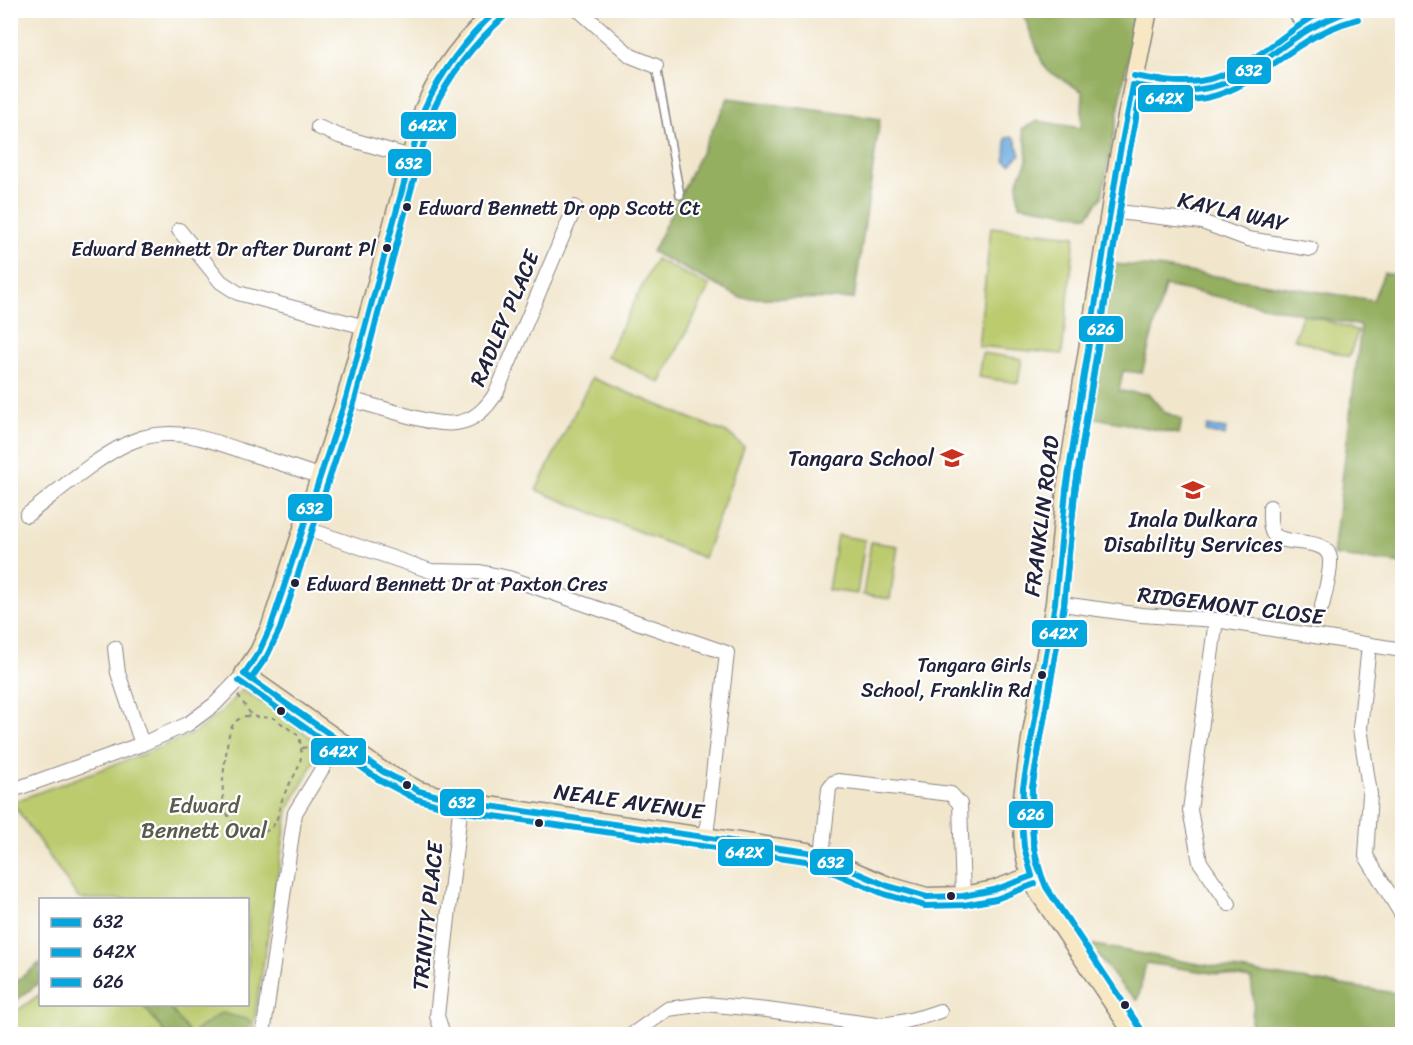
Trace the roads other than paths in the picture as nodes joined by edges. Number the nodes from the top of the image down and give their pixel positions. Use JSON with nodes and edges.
{"nodes":[{"id":1,"x":498,"y":10,"type":"edge"},
{"id":2,"x":579,"y":10,"type":"edge"},
{"id":3,"x":1148,"y":10,"type":"edge"},
{"id":4,"x":1290,"y":10,"type":"edge"},
{"id":5,"x":1355,"y":10,"type":"edge"},
{"id":6,"x":1304,"y":32,"type":"junction"},
{"id":7,"x":656,"y":66,"type":"joint"},
{"id":8,"x":1133,"y":85,"type":"junction"},
{"id":9,"x":318,"y":127,"type":"dead end"},
{"id":10,"x":411,"y":157,"type":"junction"},
{"id":11,"x":680,"y":195,"type":"dead end"},
{"id":12,"x":575,"y":207,"type":"dead end"},
{"id":13,"x":1110,"y":211,"type":"junction"},
{"id":14,"x":179,"y":230,"type":"dead end"},
{"id":15,"x":1311,"y":249,"type":"dead end"},
{"id":16,"x":365,"y":327,"type":"junction"},
{"id":17,"x":346,"y":398,"type":"junction"},
{"id":18,"x":321,"y":477,"type":"junction"},
{"id":19,"x":1270,"y":507,"type":"dead end"},
{"id":20,"x":27,"y":515,"type":"dead end"},
{"id":21,"x":304,"y":528,"type":"junction"},
{"id":22,"x":1055,"y":603,"type":"junction"},
{"id":23,"x":1322,"y":606,"type":"dead end"},
{"id":24,"x":1216,"y":620,"type":"junction"},
{"id":25,"x":1369,"y":645,"type":"junction"},
{"id":26,"x":115,"y":648,"type":"dead end"},
{"id":27,"x":1402,"y":650,"type":"edge"},
{"id":28,"x":239,"y":681,"type":"junction"},
{"id":29,"x":339,"y":741,"type":"junction"},
{"id":30,"x":142,"y":744,"type":"junction"},
{"id":31,"x":10,"y":791,"type":"edge"},
{"id":32,"x":461,"y":802,"type":"junction"},
{"id":33,"x":706,"y":836,"type":"junction"},
{"id":34,"x":822,"y":856,"type":"junction"},
{"id":35,"x":1032,"y":876,"type":"junction"},
{"id":36,"x":963,"y":896,"type":"junction"},
{"id":37,"x":1229,"y":904,"type":"dead end"},
{"id":38,"x":1402,"y":915,"type":"edge"},
{"id":39,"x":940,"y":1011,"type":"dead end"},
{"id":40,"x":263,"y":1035,"type":"edge"},
{"id":41,"x":443,"y":1035,"type":"edge"},
{"id":42,"x":633,"y":1035,"type":"edge"},
{"id":43,"x":1134,"y":1035,"type":"edge"}],
"edges":[{"from":1,"to":10,"type":"street"},
{"from":2,"to":7,"type":"street"},
{"from":3,"to":8,"type":"street","name":"FRANKLIN ROAD"},
{"from":4,"to":6,"type":"lane"},
{"from":5,"to":6,"type":"street"},
{"from":6,"to":8,"type":"street"},
{"from":7,"to":11,"type":"lane"},
{"from":8,"to":13,"type":"street","name":"FRANKLIN ROAD"},
{"from":9,"to":10,"type":"street"},
{"from":10,"to":16,"type":"street"},
{"from":12,"to":17,"type":"street","name":"RADLEY PLACE"},
{"from":13,"to":15,"type":"street","name":"KAYLA WAY"},
{"from":13,"to":22,"type":"street","name":"FRANKLIN ROAD"},
{"from":14,"to":16,"type":"street"},
{"from":16,"to":17,"type":"street"},
{"from":17,"to":18,"type":"street"},
{"from":18,"to":20,"type":"street"},
{"from":18,"to":21,"type":"street"},
{"from":19,"to":23,"type":"street"},
{"from":21,"to":28,"type":"street"},
{"from":21,"to":33,"type":"street"},
{"from":22,"to":24,"type":"street","name":"RIDGEMONT CLOSE"},
{"from":22,"to":35,"type":"street","name":"FRANKLIN ROAD"},
{"from":24,"to":25,"type":"street","name":"RIDGEMONT CLOSE"},
{"from":24,"to":37,"type":"street"},
{"from":25,"to":27,"type":"street","name":"RIDGEMONT CLOSE"},
{"from":25,"to":38,"type":"street"},
{"from":26,"to":30,"type":"street"},
{"from":28,"to":29,"type":"street","name":"NEALE AVENUE"},
{"from":28,"to":30,"type":"street"},
{"from":29,"to":32,"type":"street","name":"NEALE AVENUE"},
{"from":29,"to":40,"type":"street"},
{"from":30,"to":31,"type":"street"},
{"from":32,"to":33,"type":"street","name":"NEALE AVENUE"},
{"from":32,"to":41,"type":"street","name":"TRINITY PLACE"},
{"from":33,"to":34,"type":"street","name":"NEALE AVENUE"},
{"from":34,"to":36,"type":"street","name":"NEALE AVENUE"},
{"from":34,"to":36,"type":"street"},
{"from":35,"to":36,"type":"street","name":"NEALE AVENUE"},
{"from":35,"to":43,"type":"street","name":"FRANKLIN ROAD"},
{"from":39,"to":42,"type":"street"}]}
